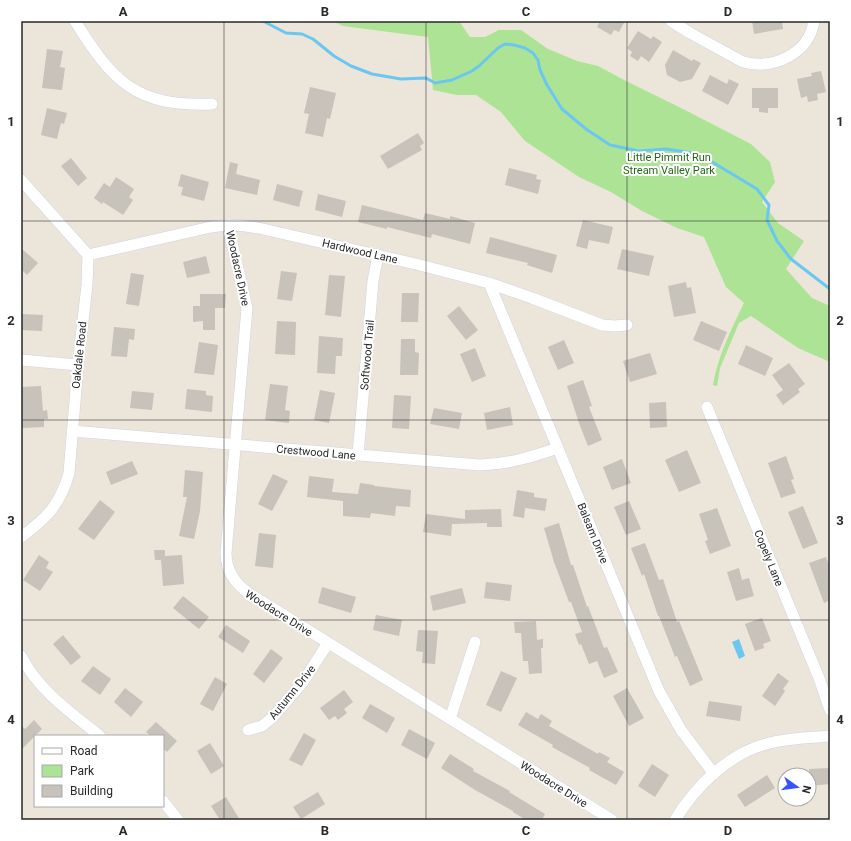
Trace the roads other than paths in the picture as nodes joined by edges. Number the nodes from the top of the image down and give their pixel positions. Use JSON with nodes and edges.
{"nodes":[{"id":1,"x":75,"y":21,"type":"edge"},
{"id":2,"x":672,"y":21,"type":"edge"},
{"id":3,"x":814,"y":21,"type":"edge"},
{"id":4,"x":212,"y":104,"type":"dead end"},
{"id":5,"x":21,"y":180,"type":"edge"},
{"id":6,"x":228,"y":224,"type":"junction"},
{"id":7,"x":88,"y":255,"type":"junction"},
{"id":8,"x":378,"y":255,"type":"junction"},
{"id":9,"x":489,"y":282,"type":"junction"},
{"id":10,"x":627,"y":325,"type":"dead end"},
{"id":11,"x":21,"y":360,"type":"edge"},
{"id":12,"x":78,"y":365,"type":"junction"},
{"id":13,"x":708,"y":407,"type":"dead end"},
{"id":14,"x":72,"y":431,"type":"junction"},
{"id":15,"x":235,"y":445,"type":"junction"},
{"id":16,"x":558,"y":448,"type":"junction"},
{"id":17,"x":358,"y":455,"type":"junction"},
{"id":18,"x":21,"y":537,"type":"edge"},
{"id":19,"x":475,"y":642,"type":"dead end"},
{"id":20,"x":328,"y":644,"type":"junction"},
{"id":21,"x":21,"y":656,"type":"edge"},
{"id":22,"x":830,"y":710,"type":"edge"},
{"id":23,"x":450,"y":719,"type":"junction"},
{"id":24,"x":248,"y":730,"type":"dead end"},
{"id":25,"x":99,"y":735,"type":"edge"},
{"id":26,"x":830,"y":736,"type":"edge"},
{"id":27,"x":714,"y":774,"type":"junction"},
{"id":28,"x":164,"y":802,"type":"edge"},
{"id":29,"x":178,"y":820,"type":"edge"},
{"id":30,"x":612,"y":820,"type":"edge"},
{"id":31,"x":675,"y":820,"type":"edge"}],
"edges":[{"from":1,"to":4,"type":"street"},
{"from":2,"to":3,"type":"street"},
{"from":5,"to":7,"type":"street"},
{"from":6,"to":7,"type":"street","name":"Hardwood Lane"},
{"from":6,"to":8,"type":"street","name":"Hardwood Lane"},
{"from":6,"to":15,"type":"street","name":"Woodacre Drive"},
{"from":7,"to":12,"type":"street","name":"Oakdale Road"},
{"from":8,"to":9,"type":"street","name":"Hardwood Lane"},
{"from":8,"to":17,"type":"street","name":"Softwood Trail"},
{"from":9,"to":10,"type":"street","name":"Hardwood Lane"},
{"from":9,"to":16,"type":"street","name":"Balsam Drive"},
{"from":11,"to":12,"type":"street"},
{"from":12,"to":14,"type":"street","name":"Oakdale Road"},
{"from":13,"to":22,"type":"street","name":"Copely Lane"},
{"from":14,"to":15,"type":"street","name":"Crestwood Lane"},
{"from":14,"to":18,"type":"street","name":"Oakdale Road"},
{"from":15,"to":17,"type":"street","name":"Crestwood Lane"},
{"from":15,"to":20,"type":"street","name":"Woodacre Drive"},
{"from":16,"to":17,"type":"street","name":"Crestwood Lane"},
{"from":16,"to":27,"type":"street","name":"Balsam Drive"},
{"from":19,"to":23,"type":"street"},
{"from":20,"to":23,"type":"street","name":"Woodacre Drive"},
{"from":20,"to":24,"type":"street","name":"Autumn Drive"},
{"from":21,"to":25,"type":"street"},
{"from":23,"to":30,"type":"street","name":"Woodacre Drive"},
{"from":26,"to":27,"type":"street"},
{"from":27,"to":31,"type":"street"},
{"from":28,"to":29,"type":"street"}]}
